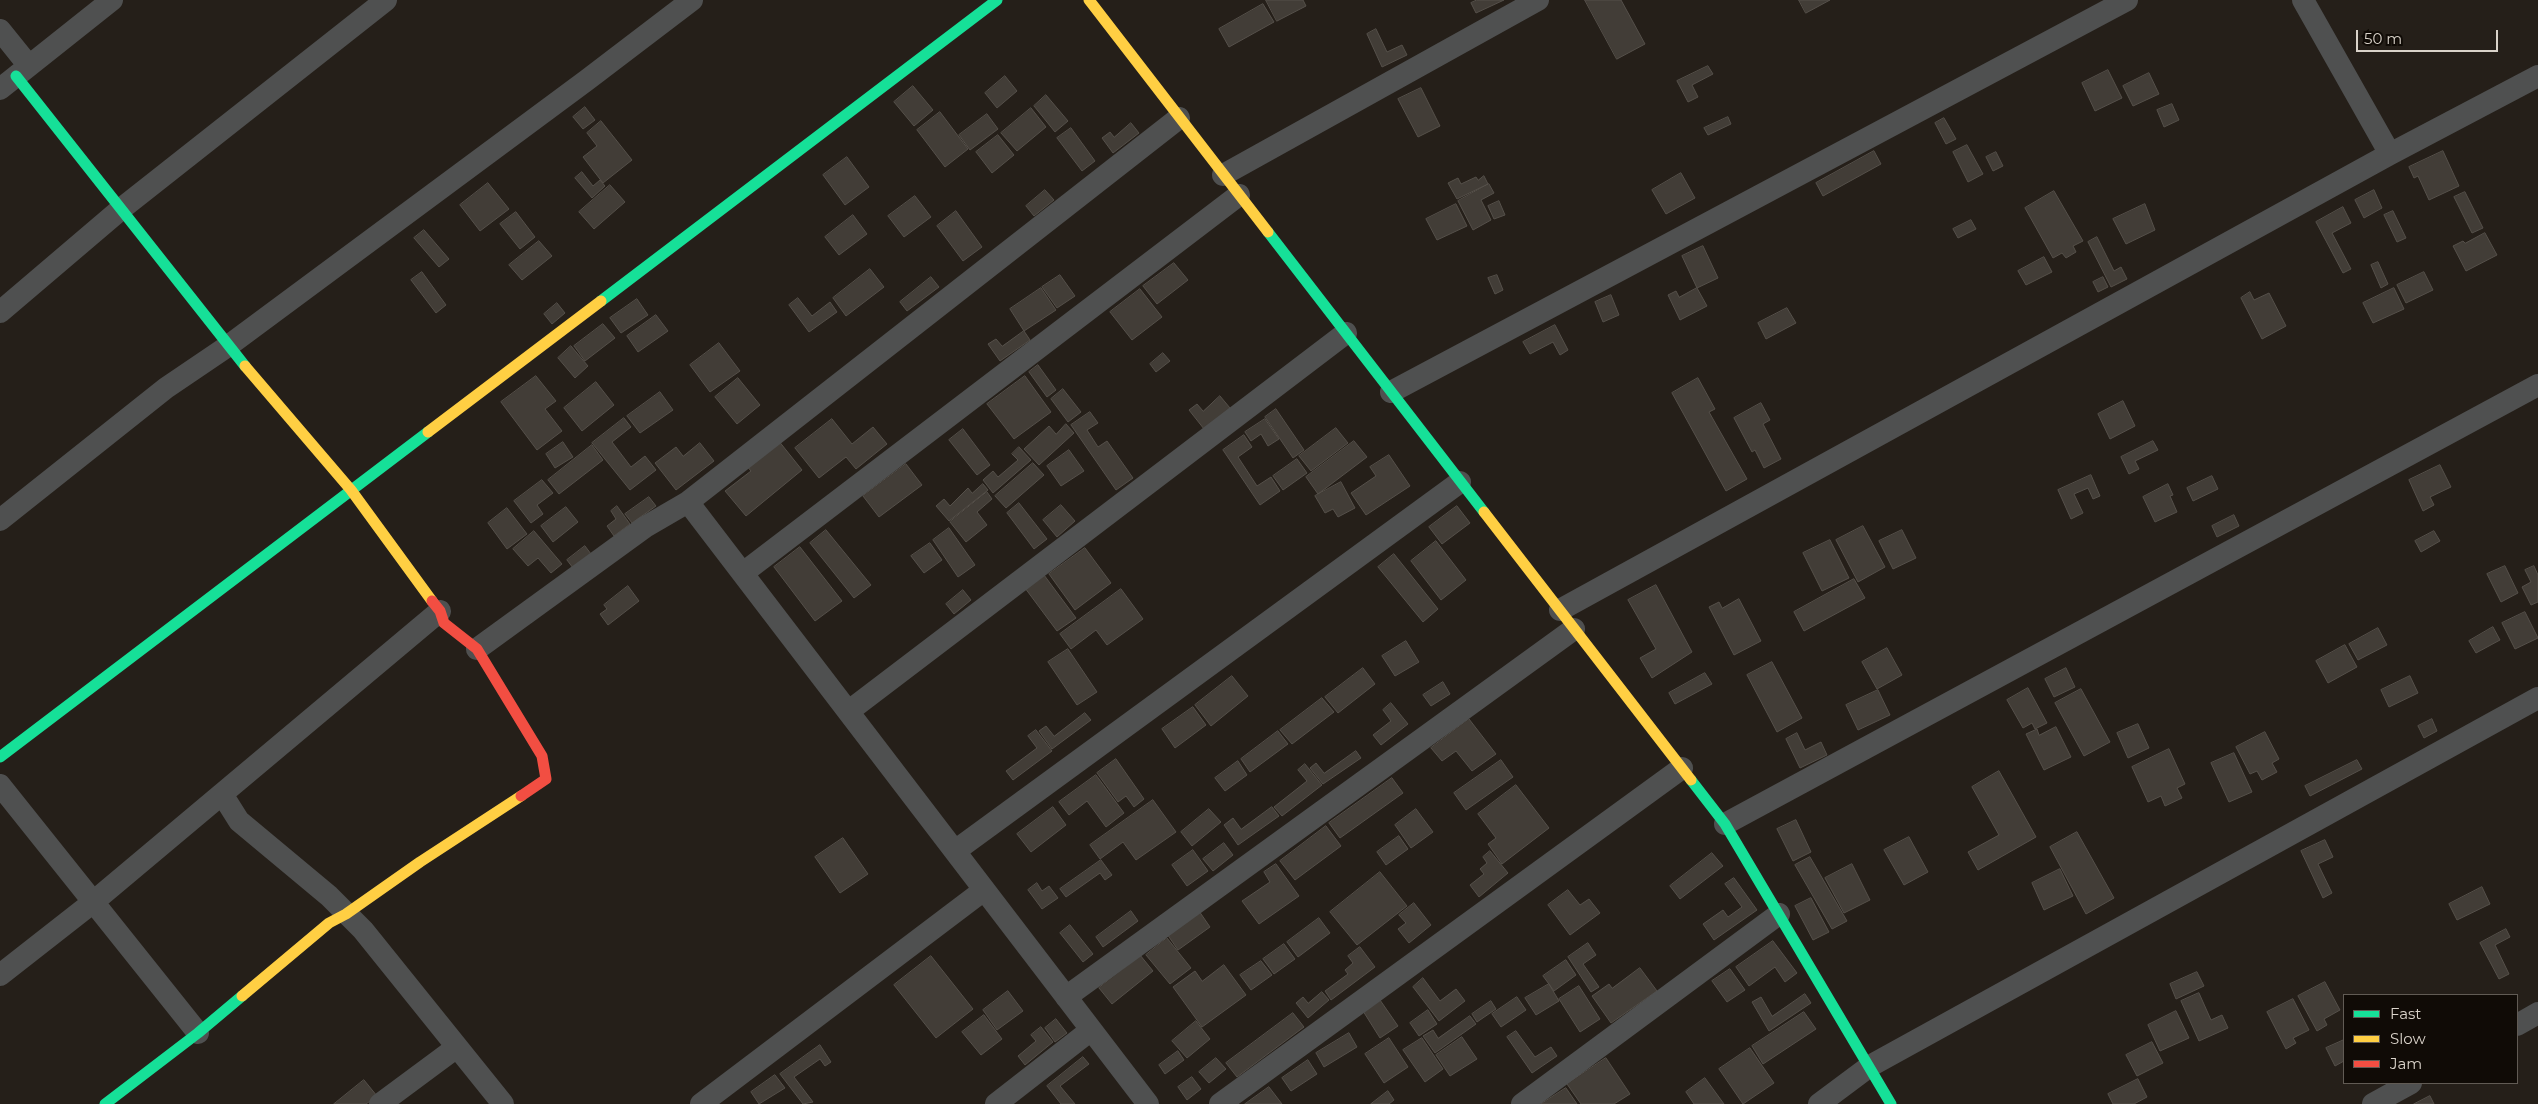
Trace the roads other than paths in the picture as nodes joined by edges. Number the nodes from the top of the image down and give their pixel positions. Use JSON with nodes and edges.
{"nodes":[{"id":1,"x":112,"y":0,"type":"edge"},
{"id":2,"x":386,"y":0,"type":"edge"},
{"id":3,"x":692,"y":0,"type":"edge"},
{"id":4,"x":997,"y":0,"type":"edge"},
{"id":5,"x":1088,"y":0,"type":"edge"},
{"id":6,"x":1538,"y":0,"type":"edge"},
{"id":7,"x":2127,"y":0,"type":"edge"},
{"id":8,"x":2303,"y":0,"type":"edge"},
{"id":9,"x":0,"y":30,"type":"edge"},
{"id":10,"x":2538,"y":76,"type":"edge"},
{"id":11,"x":15,"y":77,"type":"edge"},
{"id":12,"x":1179,"y":118,"type":"junction"},
{"id":13,"x":2390,"y":154,"type":"junction"},
{"id":14,"x":1224,"y":175,"type":"junction"},
{"id":15,"x":1239,"y":195,"type":"junction"},
{"id":16,"x":121,"y":209,"type":"junction"},
{"id":17,"x":0,"y":312,"type":"edge"},
{"id":18,"x":1346,"y":333,"type":"junction"},
{"id":19,"x":228,"y":346,"type":"junction"},
{"id":20,"x":2538,"y":385,"type":"edge"},
{"id":21,"x":1391,"y":392,"type":"junction"},
{"id":22,"x":1460,"y":482,"type":"junction"},
{"id":23,"x":351,"y":490,"type":"junction"},
{"id":24,"x":688,"y":502,"type":"junction"},
{"id":25,"x":0,"y":520,"type":"edge"},
{"id":26,"x":743,"y":573,"type":"junction"},
{"id":27,"x":1560,"y":610,"type":"junction"},
{"id":28,"x":440,"y":611,"type":"junction"},
{"id":29,"x":1574,"y":629,"type":"junction"},
{"id":30,"x":477,"y":649,"type":"junction"},
{"id":31,"x":2538,"y":698,"type":"edge"},
{"id":32,"x":849,"y":711,"type":"junction"},
{"id":33,"x":0,"y":757,"type":"edge"},
{"id":34,"x":1682,"y":768,"type":"junction"},
{"id":35,"x":0,"y":785,"type":"edge"},
{"id":36,"x":222,"y":794,"type":"junction"},
{"id":37,"x":1725,"y":824,"type":"junction"},
{"id":38,"x":955,"y":851,"type":"junction"},
{"id":39,"x":984,"y":890,"type":"junction"},
{"id":40,"x":92,"y":903,"type":"junction"},
{"id":41,"x":346,"y":914,"type":"junction"},
{"id":42,"x":1779,"y":914,"type":"junction"},
{"id":43,"x":0,"y":975,"type":"edge"},
{"id":44,"x":1066,"y":997,"type":"junction"},
{"id":45,"x":2538,"y":1013,"type":"edge"},
{"id":46,"x":2518,"y":1024,"type":"edge"},
{"id":47,"x":1092,"y":1030,"type":"junction"},
{"id":48,"x":198,"y":1033,"type":"junction"},
{"id":49,"x":456,"y":1047,"type":"junction"},
{"id":50,"x":1870,"y":1066,"type":"junction"},
{"id":51,"x":2409,"y":1084,"type":"edge"},
{"id":52,"x":105,"y":1104,"type":"edge"},
{"id":53,"x":380,"y":1104,"type":"edge"},
{"id":54,"x":503,"y":1104,"type":"edge"},
{"id":55,"x":701,"y":1104,"type":"edge"},
{"id":56,"x":996,"y":1104,"type":"edge"},
{"id":57,"x":1148,"y":1104,"type":"edge"},
{"id":58,"x":1220,"y":1104,"type":"edge"},
{"id":59,"x":1522,"y":1104,"type":"edge"},
{"id":60,"x":1819,"y":1104,"type":"edge"},
{"id":61,"x":1891,"y":1104,"type":"edge"},
{"id":62,"x":2372,"y":1104,"type":"edge"}],
"edges":[{"from":1,"to":11,"type":"street"},
{"from":2,"to":16,"type":"street"},
{"from":3,"to":19,"type":"street"},
{"from":4,"to":23,"type":"street"},
{"from":5,"to":12,"type":"street"},
{"from":6,"to":14,"type":"street"},
{"from":7,"to":21,"type":"street"},
{"from":8,"to":13,"type":"street"},
{"from":9,"to":11,"type":"street"},
{"from":10,"to":13,"type":"street"},
{"from":11,"to":16,"type":"street"},
{"from":12,"to":14,"type":"street"},
{"from":12,"to":24,"type":"street"},
{"from":13,"to":27,"type":"street"},
{"from":14,"to":15,"type":"street"},
{"from":15,"to":18,"type":"street"},
{"from":15,"to":26,"type":"street"},
{"from":16,"to":17,"type":"street"},
{"from":16,"to":19,"type":"street"},
{"from":18,"to":21,"type":"street"},
{"from":18,"to":32,"type":"street"},
{"from":19,"to":23,"type":"street"},
{"from":19,"to":25,"type":"street"},
{"from":20,"to":37,"type":"street"},
{"from":21,"to":22,"type":"street"},
{"from":22,"to":27,"type":"street"},
{"from":22,"to":38,"type":"street"},
{"from":23,"to":28,"type":"street"},
{"from":23,"to":33,"type":"street"},
{"from":24,"to":26,"type":"street"},
{"from":24,"to":30,"type":"street"},
{"from":26,"to":32,"type":"street"},
{"from":27,"to":29,"type":"street"},
{"from":28,"to":30,"type":"street"},
{"from":28,"to":36,"type":"street"},
{"from":29,"to":34,"type":"street"},
{"from":29,"to":44,"type":"street"},
{"from":30,"to":41,"type":"street"},
{"from":31,"to":50,"type":"street"},
{"from":32,"to":38,"type":"street"},
{"from":34,"to":37,"type":"street"},
{"from":34,"to":58,"type":"street"},
{"from":35,"to":40,"type":"street"},
{"from":36,"to":40,"type":"street"},
{"from":36,"to":41,"type":"street"},
{"from":37,"to":42,"type":"street"},
{"from":38,"to":39,"type":"street"},
{"from":39,"to":44,"type":"street"},
{"from":39,"to":55,"type":"street"},
{"from":40,"to":43,"type":"street"},
{"from":40,"to":48,"type":"street"},
{"from":41,"to":48,"type":"street"},
{"from":41,"to":49,"type":"street"},
{"from":42,"to":50,"type":"street"},
{"from":42,"to":59,"type":"street"},
{"from":44,"to":47,"type":"street"},
{"from":45,"to":46,"type":"street"},
{"from":47,"to":56,"type":"street"},
{"from":47,"to":57,"type":"street"},
{"from":48,"to":52,"type":"street"},
{"from":49,"to":53,"type":"street"},
{"from":49,"to":54,"type":"street"},
{"from":50,"to":60,"type":"street"},
{"from":50,"to":61,"type":"street"},
{"from":51,"to":62,"type":"street"}]}
